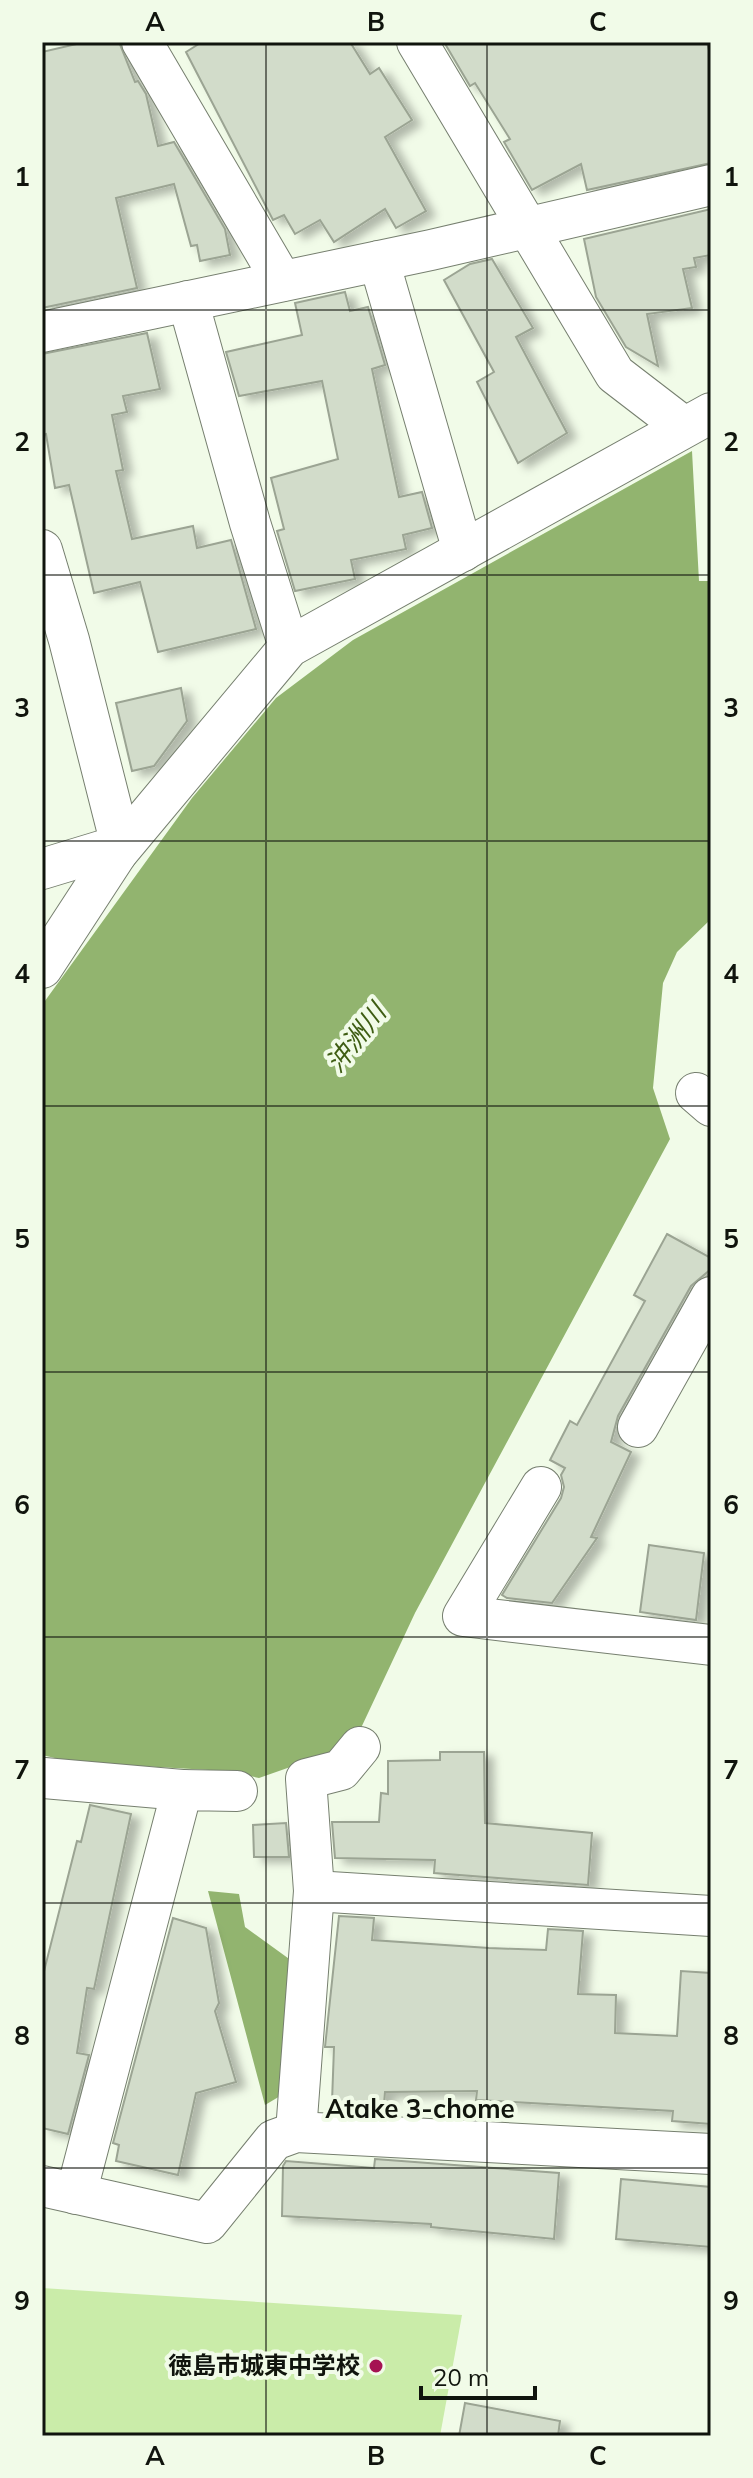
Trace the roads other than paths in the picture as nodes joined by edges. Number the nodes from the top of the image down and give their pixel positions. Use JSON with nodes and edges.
{"nodes":[{"id":1,"x":142,"y":42,"type":"edge"},
{"id":2,"x":417,"y":42,"type":"edge"},
{"id":3,"x":711,"y":185,"type":"edge"},
{"id":4,"x":527,"y":228,"type":"junction"},
{"id":5,"x":379,"y":261,"type":"junction"},
{"id":6,"x":282,"y":281,"type":"junction"},
{"id":7,"x":188,"y":301,"type":"junction"},
{"id":8,"x":42,"y":332,"type":"edge"},
{"id":9,"x":698,"y":420,"type":"edge"},
{"id":10,"x":42,"y":550,"type":"edge"},
{"id":11,"x":463,"y":551,"type":"junction"},
{"id":12,"x":56,"y":645,"type":"edge"},
{"id":13,"x":289,"y":647,"type":"junction"},
{"id":14,"x":119,"y":849,"type":"junction"},
{"id":15,"x":42,"y":869,"type":"edge"},
{"id":16,"x":42,"y":968,"type":"edge"},
{"id":17,"x":711,"y":1297,"type":"edge"},
{"id":18,"x":638,"y":1427,"type":"dead end"},
{"id":19,"x":541,"y":1487,"type":"dead end"},
{"id":20,"x":711,"y":1645,"type":"edge"},
{"id":21,"x":360,"y":1747,"type":"dead end"},
{"id":22,"x":44,"y":1778,"type":"edge"},
{"id":23,"x":182,"y":1790,"type":"junction"},
{"id":24,"x":237,"y":1791,"type":"dead end"},
{"id":25,"x":314,"y":1891,"type":"junction"},
{"id":26,"x":711,"y":1916,"type":"edge"},
{"id":27,"x":296,"y":2132,"type":"junction"},
{"id":28,"x":711,"y":2154,"type":"edge"},
{"id":29,"x":59,"y":2190,"type":"edge"}],
"edges":[{"from":1,"to":6,"type":"street"},
{"from":2,"to":4,"type":"street"},
{"from":3,"to":4,"type":"street"},
{"from":4,"to":5,"type":"street"},
{"from":4,"to":9,"type":"street"},
{"from":5,"to":6,"type":"street"},
{"from":5,"to":11,"type":"street"},
{"from":6,"to":7,"type":"street"},
{"from":7,"to":8,"type":"street"},
{"from":7,"to":13,"type":"street"},
{"from":9,"to":11,"type":"street"},
{"from":10,"to":12,"type":"street"},
{"from":11,"to":13,"type":"street"},
{"from":12,"to":14,"type":"street"},
{"from":13,"to":14,"type":"street"},
{"from":14,"to":15,"type":"street"},
{"from":14,"to":16,"type":"street"},
{"from":17,"to":18,"type":"street"},
{"from":19,"to":20,"type":"street"},
{"from":21,"to":25,"type":"street"},
{"from":22,"to":23,"type":"street"},
{"from":23,"to":24,"type":"street"},
{"from":23,"to":29,"type":"street"},
{"from":25,"to":26,"type":"street"},
{"from":25,"to":27,"type":"street"},
{"from":27,"to":28,"type":"street"},
{"from":27,"to":29,"type":"street"}]}
